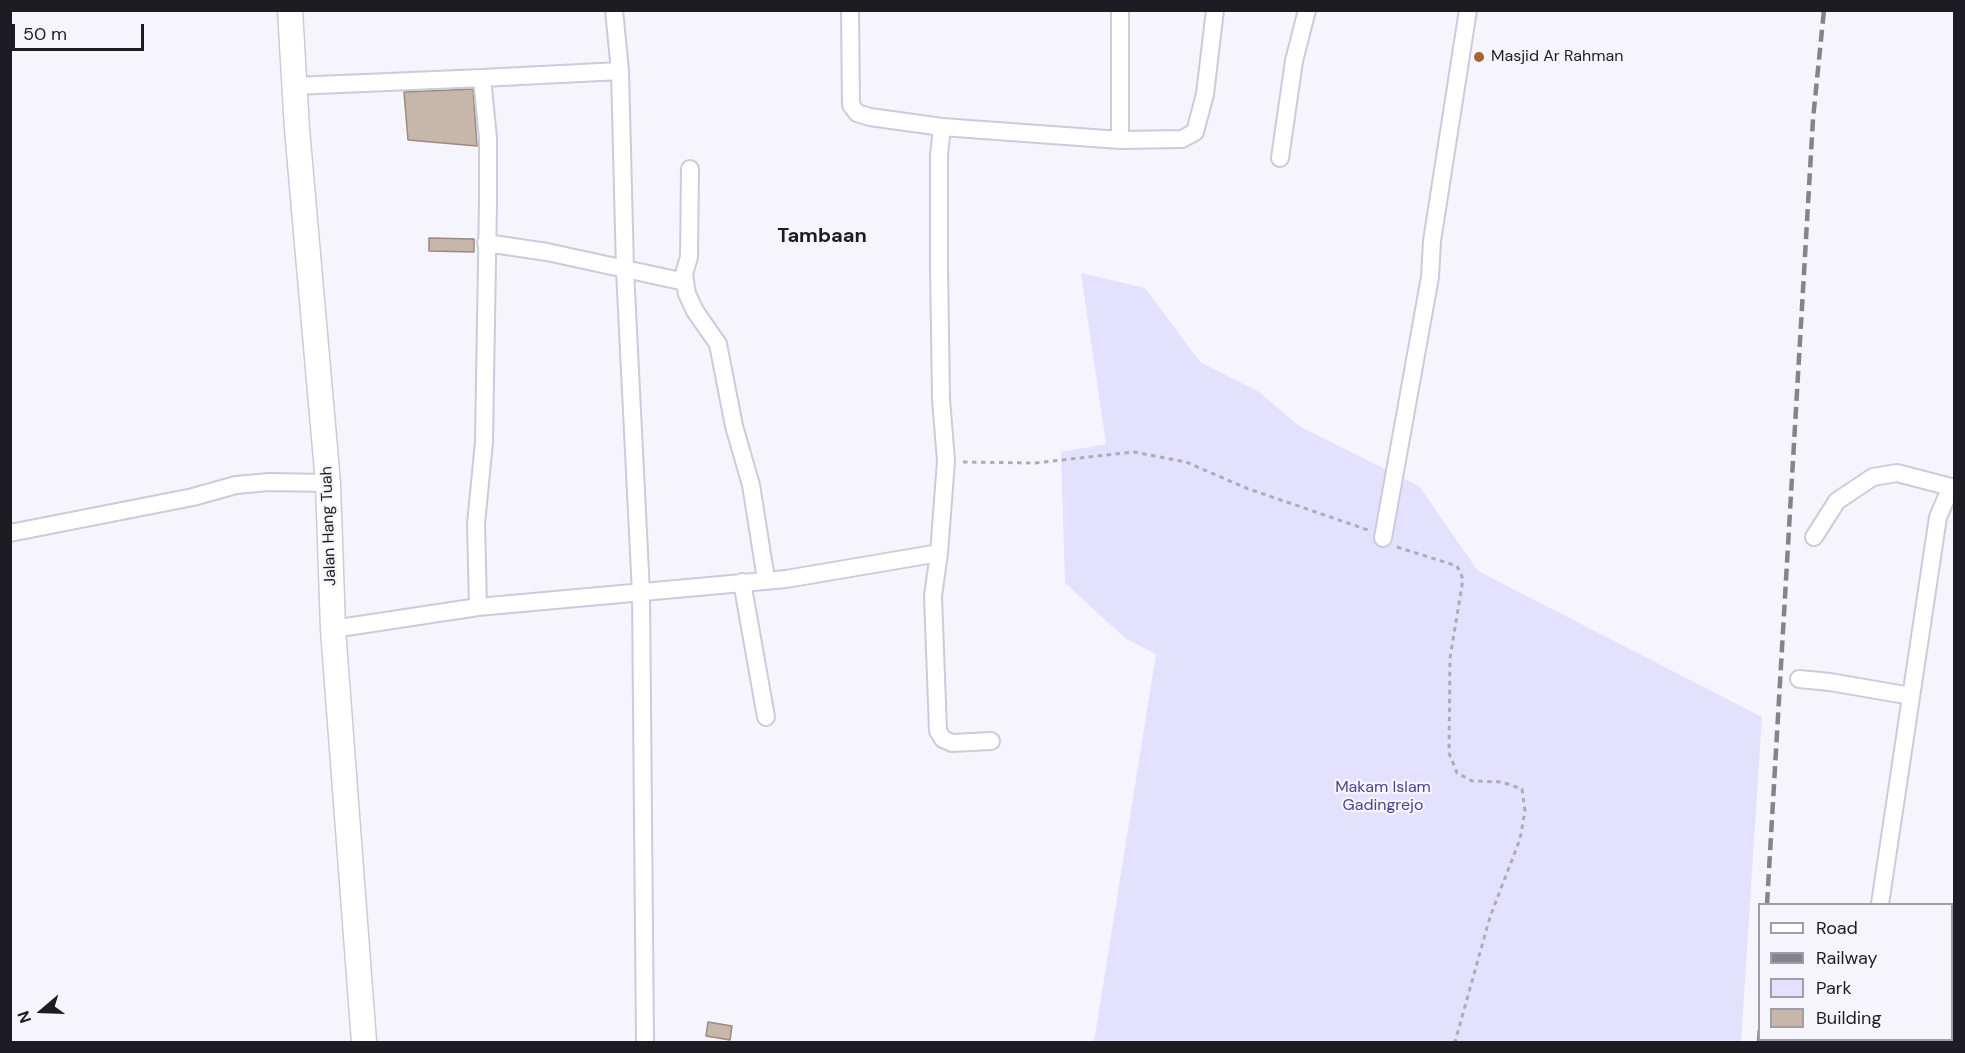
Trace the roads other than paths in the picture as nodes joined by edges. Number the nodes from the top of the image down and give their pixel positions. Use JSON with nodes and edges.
{"nodes":[{"id":1,"x":290,"y":10,"type":"edge"},
{"id":2,"x":614,"y":10,"type":"edge"},
{"id":3,"x":850,"y":10,"type":"edge"},
{"id":4,"x":1119,"y":10,"type":"edge"},
{"id":5,"x":1215,"y":10,"type":"edge"},
{"id":6,"x":1306,"y":10,"type":"edge"},
{"id":7,"x":1468,"y":10,"type":"edge"},
{"id":8,"x":620,"y":71,"type":"junction"},
{"id":9,"x":482,"y":78,"type":"junction"},
{"id":10,"x":294,"y":86,"type":"junction"},
{"id":11,"x":942,"y":127,"type":"junction"},
{"id":12,"x":1120,"y":140,"type":"junction"},
{"id":13,"x":1280,"y":158,"type":"dead end"},
{"id":14,"x":690,"y":169,"type":"dead end"},
{"id":15,"x":486,"y":243,"type":"junction"},
{"id":16,"x":625,"y":270,"type":"junction"},
{"id":17,"x":685,"y":282,"type":"junction"},
{"id":18,"x":328,"y":483,"type":"junction"},
{"id":19,"x":1953,"y":488,"type":"edge"},
{"id":20,"x":10,"y":533,"type":"edge"},
{"id":21,"x":1814,"y":537,"type":"dead end"},
{"id":22,"x":1383,"y":538,"type":"road end"},
{"id":23,"x":939,"y":553,"type":"junction"},
{"id":24,"x":766,"y":579,"type":"junction"},
{"id":25,"x":742,"y":582,"type":"junction"},
{"id":26,"x":641,"y":593,"type":"junction"},
{"id":27,"x":478,"y":607,"type":"junction"},
{"id":28,"x":333,"y":629,"type":"junction"},
{"id":29,"x":1799,"y":679,"type":"dead end"},
{"id":30,"x":1911,"y":696,"type":"junction"},
{"id":31,"x":766,"y":717,"type":"dead end"},
{"id":32,"x":991,"y":741,"type":"dead end"},
{"id":33,"x":1880,"y":903,"type":"edge"},
{"id":34,"x":364,"y":1042,"type":"edge"},
{"id":35,"x":645,"y":1042,"type":"edge"}],
"edges":[{"from":1,"to":10,"type":"street","name":"Jalan Hang Tuah"},
{"from":2,"to":8,"type":"street"},
{"from":3,"to":11,"type":"street"},
{"from":4,"to":12,"type":"street"},
{"from":5,"to":12,"type":"street"},
{"from":6,"to":13,"type":"street"},
{"from":7,"to":22,"type":"street"},
{"from":8,"to":9,"type":"street"},
{"from":8,"to":16,"type":"street"},
{"from":9,"to":10,"type":"street"},
{"from":9,"to":15,"type":"street"},
{"from":10,"to":18,"type":"street","name":"Jalan Hang Tuah"},
{"from":11,"to":12,"type":"street"},
{"from":11,"to":23,"type":"street"},
{"from":14,"to":17,"type":"street"},
{"from":15,"to":16,"type":"street"},
{"from":15,"to":27,"type":"street"},
{"from":16,"to":17,"type":"street"},
{"from":16,"to":26,"type":"street"},
{"from":17,"to":24,"type":"street"},
{"from":18,"to":20,"type":"street"},
{"from":18,"to":28,"type":"street","name":"Jalan Hang Tuah"},
{"from":19,"to":21,"type":"street"},
{"from":19,"to":30,"type":"street"},
{"from":23,"to":24,"type":"street"},
{"from":23,"to":32,"type":"street"},
{"from":24,"to":25,"type":"street"},
{"from":25,"to":26,"type":"street"},
{"from":25,"to":31,"type":"street"},
{"from":26,"to":27,"type":"street"},
{"from":26,"to":35,"type":"street"},
{"from":27,"to":28,"type":"street"},
{"from":28,"to":34,"type":"street","name":"Jalan Hang Tuah"},
{"from":29,"to":30,"type":"street"},
{"from":30,"to":33,"type":"street"}]}
